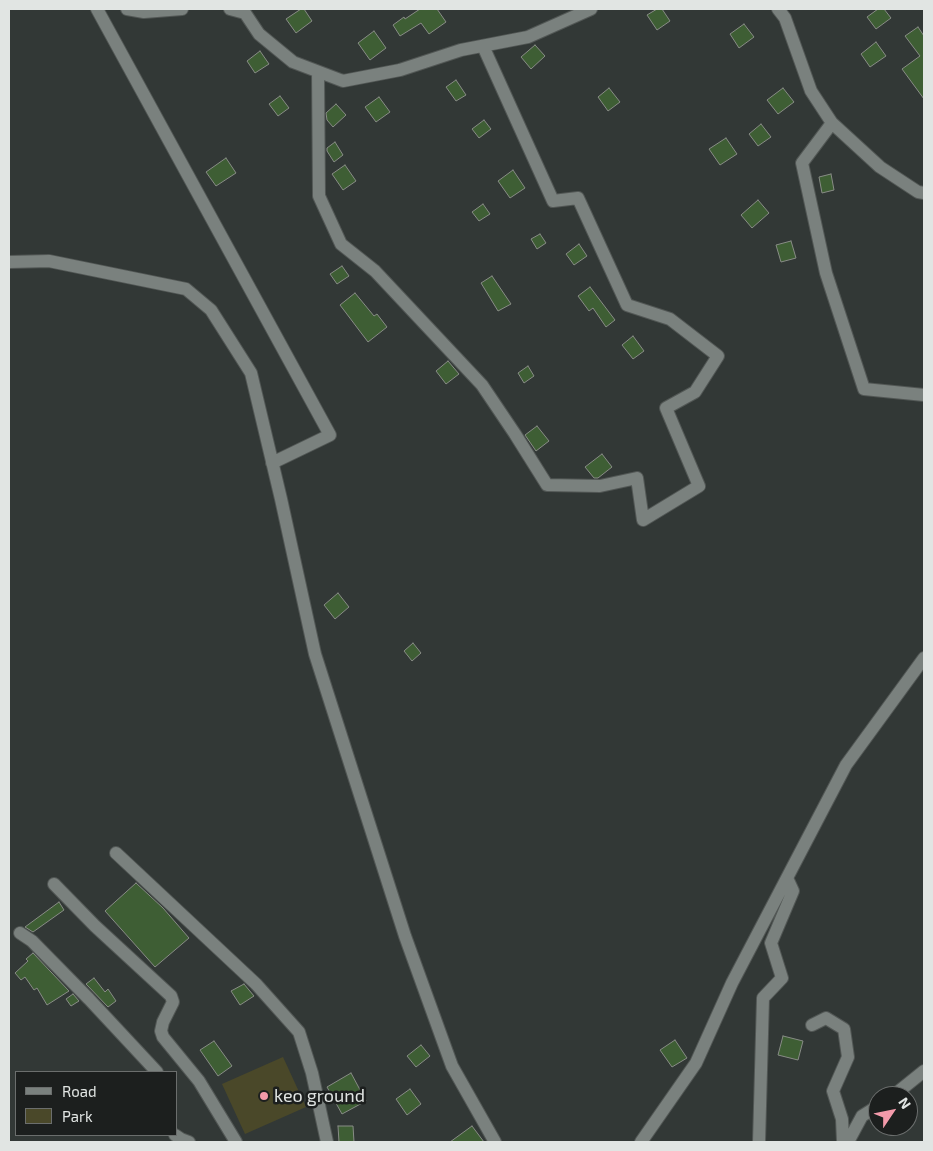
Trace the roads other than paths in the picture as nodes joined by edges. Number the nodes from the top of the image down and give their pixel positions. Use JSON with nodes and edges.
{"nodes":[{"id":1,"x":97,"y":9,"type":"edge"},
{"id":2,"x":126,"y":9,"type":"edge"},
{"id":3,"x":182,"y":9,"type":"edge"},
{"id":4,"x":230,"y":9,"type":"edge"},
{"id":5,"x":591,"y":9,"type":"edge"},
{"id":6,"x":778,"y":9,"type":"edge"},
{"id":7,"x":483,"y":46,"type":"junction"},
{"id":8,"x":318,"y":72,"type":"junction"},
{"id":9,"x":832,"y":123,"type":"junction"},
{"id":10,"x":924,"y":193,"type":"edge"},
{"id":11,"x":9,"y":262,"type":"edge"},
{"id":12,"x":924,"y":395,"type":"edge"},
{"id":13,"x":272,"y":462,"type":"junction"},
{"id":14,"x":924,"y":658,"type":"edge"},
{"id":15,"x":116,"y":854,"type":"dead end"},
{"id":16,"x":787,"y":878,"type":"junction"},
{"id":17,"x":54,"y":884,"type":"dead end"},
{"id":18,"x":20,"y":932,"type":"dead end"},
{"id":19,"x":812,"y":1025,"type":"dead end"},
{"id":20,"x":156,"y":1071,"type":"edge"},
{"id":21,"x":924,"y":1071,"type":"edge"},
{"id":22,"x":905,"y":1086,"type":"edge"},
{"id":23,"x":868,"y":1112,"type":"edge"},
{"id":24,"x":176,"y":1136,"type":"edge"},
{"id":25,"x":763,"y":1141,"type":"edge"},
{"id":26,"x":190,"y":1142,"type":"edge"},
{"id":27,"x":236,"y":1142,"type":"edge"},
{"id":28,"x":327,"y":1142,"type":"edge"},
{"id":29,"x":495,"y":1142,"type":"edge"},
{"id":30,"x":641,"y":1142,"type":"edge"},
{"id":31,"x":843,"y":1142,"type":"edge"},
{"id":32,"x":848,"y":1142,"type":"edge"}],
"edges":[{"from":1,"to":13,"type":"street"},
{"from":2,"to":3,"type":"street"},
{"from":4,"to":8,"type":"street"},
{"from":5,"to":7,"type":"street"},
{"from":6,"to":9,"type":"street"},
{"from":7,"to":8,"type":"street"},
{"from":7,"to":8,"type":"street"},
{"from":9,"to":10,"type":"street"},
{"from":9,"to":12,"type":"street"},
{"from":11,"to":13,"type":"street"},
{"from":13,"to":29,"type":"street"},
{"from":14,"to":16,"type":"street"},
{"from":15,"to":28,"type":"street"},
{"from":16,"to":25,"type":"street"},
{"from":16,"to":30,"type":"street"},
{"from":17,"to":27,"type":"street"},
{"from":18,"to":20,"type":"street"},
{"from":19,"to":31,"type":"street"},
{"from":21,"to":22,"type":"street"},
{"from":23,"to":32,"type":"street"},
{"from":24,"to":26,"type":"street"}]}
